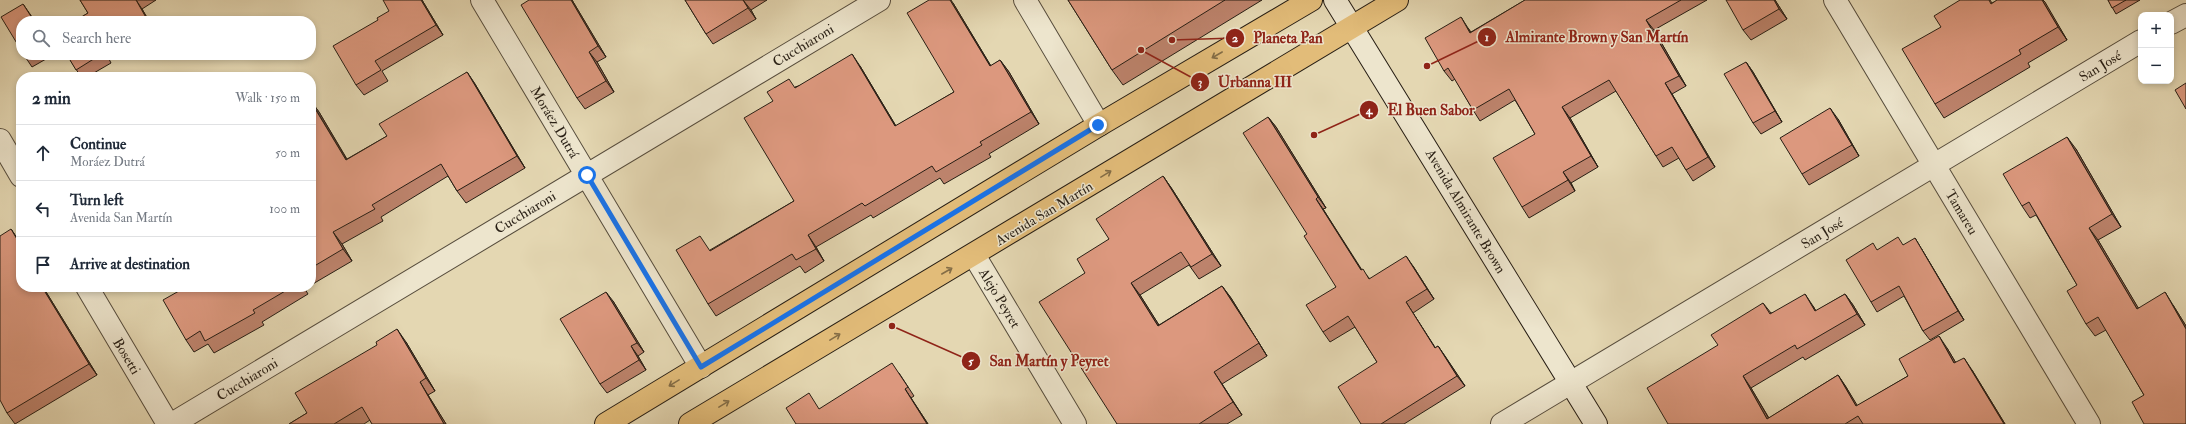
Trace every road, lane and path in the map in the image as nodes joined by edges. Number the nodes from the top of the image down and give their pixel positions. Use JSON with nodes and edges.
{"nodes":[{"id":1,"x":482,"y":0,"type":"edge"},
{"id":2,"x":879,"y":0,"type":"edge"},
{"id":3,"x":1025,"y":0,"type":"edge"},
{"id":4,"x":1311,"y":0,"type":"edge"},
{"id":5,"x":1335,"y":0,"type":"edge"},
{"id":6,"x":1397,"y":0,"type":"edge"},
{"id":7,"x":1835,"y":0,"type":"edge"},
{"id":8,"x":2186,"y":14,"type":"edge"},
{"id":9,"x":2174,"y":22,"type":"edge"},
{"id":10,"x":1353,"y":26,"type":"junction"},
{"id":11,"x":2138,"y":43,"type":"edge"},
{"id":12,"x":1098,"y":125,"type":"junction"},
{"id":13,"x":0,"y":140,"type":"edge"},
{"id":14,"x":1934,"y":165,"type":"junction"},
{"id":15,"x":16,"y":167,"type":"edge"},
{"id":16,"x":587,"y":175,"type":"junction"},
{"id":17,"x":974,"y":255,"type":"junction"},
{"id":18,"x":90,"y":292,"type":"edge"},
{"id":19,"x":701,"y":367,"type":"junction"},
{"id":20,"x":1571,"y":383,"type":"junction"},
{"id":21,"x":168,"y":424,"type":"edge"},
{"id":22,"x":172,"y":424,"type":"edge"},
{"id":23,"x":606,"y":424,"type":"edge"},
{"id":24,"x":690,"y":424,"type":"edge"},
{"id":25,"x":1075,"y":424,"type":"edge"},
{"id":26,"x":1502,"y":424,"type":"edge"},
{"id":27,"x":1596,"y":424,"type":"edge"},
{"id":28,"x":2089,"y":424,"type":"edge"}],
"edges":[{"from":1,"to":16,"type":"street","name":"Moráez Dutrá"},
{"from":2,"to":16,"type":"street","name":"Cucchiaroni"},
{"from":3,"to":12,"type":"street"},
{"from":4,"to":12,"type":"main road","one_way":true},
{"from":5,"to":10,"type":"street","name":"Avenida Almirante Brown"},
{"from":6,"to":10,"type":"main road","name":"Avenida San Martín"},
{"from":7,"to":14,"type":"street","name":"Tamareu"},
{"from":8,"to":9,"type":"street"},
{"from":17,"to":10,"type":"main road","name":"Avenida San Martín","one_way":true},
{"from":10,"to":20,"type":"street","name":"Avenida Almirante Brown"},
{"from":11,"to":14,"type":"street","name":"San José"},
{"from":12,"to":19,"type":"main road"},
{"from":13,"to":15,"type":"street"},
{"from":14,"to":20,"type":"street","name":"San José"},
{"from":14,"to":28,"type":"street","name":"Tamareu"},
{"from":16,"to":19,"type":"street","name":"Moráez Dutrá"},
{"from":16,"to":22,"type":"street","name":"Cucchiaroni"},
{"from":24,"to":17,"type":"main road","name":"Avenida San Martín","one_way":true},
{"from":17,"to":25,"type":"street","name":"Alejo Peyret"},
{"from":18,"to":21,"type":"street","name":"Bosetti"},
{"from":19,"to":23,"type":"main road","one_way":true},
{"from":20,"to":26,"type":"street","name":"San José"},
{"from":20,"to":27,"type":"street","name":"Avenida Almirante Brown"}]}
